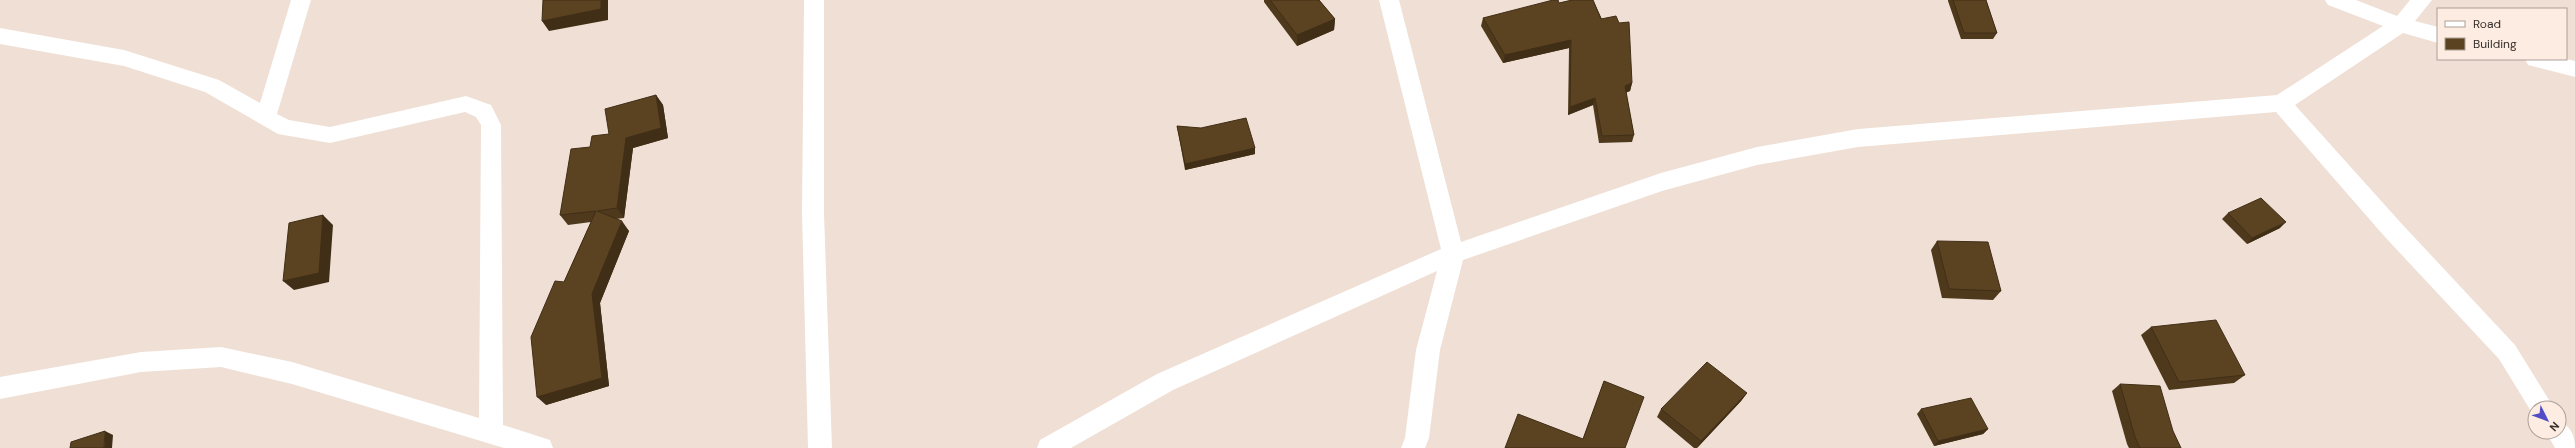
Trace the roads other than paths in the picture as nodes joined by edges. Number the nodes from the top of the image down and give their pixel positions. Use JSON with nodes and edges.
{"nodes":[{"id":1,"x":301,"y":0,"type":"edge"},
{"id":2,"x":814,"y":0,"type":"edge"},
{"id":3,"x":1389,"y":0,"type":"edge"},
{"id":4,"x":2335,"y":0,"type":"edge"},
{"id":5,"x":2422,"y":0,"type":"edge"},
{"id":6,"x":2400,"y":25,"type":"junction"},
{"id":7,"x":2437,"y":35,"type":"edge"},
{"id":8,"x":0,"y":36,"type":"edge"},
{"id":9,"x":2539,"y":60,"type":"edge"},
{"id":10,"x":2575,"y":69,"type":"edge"},
{"id":11,"x":2281,"y":103,"type":"junction"},
{"id":12,"x":266,"y":117,"type":"junction"},
{"id":13,"x":1453,"y":254,"type":"junction"},
{"id":14,"x":0,"y":388,"type":"edge"},
{"id":15,"x":2537,"y":400,"type":"edge"},
{"id":16,"x":491,"y":433,"type":"junction"},
{"id":17,"x":541,"y":448,"type":"edge"},
{"id":18,"x":820,"y":448,"type":"edge"},
{"id":19,"x":1049,"y":448,"type":"edge"},
{"id":20,"x":1414,"y":448,"type":"edge"}],
"edges":[{"from":1,"to":12,"type":"street"},
{"from":2,"to":18,"type":"street"},
{"from":3,"to":13,"type":"street"},
{"from":4,"to":6,"type":"street"},
{"from":5,"to":6,"type":"street"},
{"from":6,"to":7,"type":"street"},
{"from":6,"to":11,"type":"street"},
{"from":8,"to":12,"type":"street"},
{"from":9,"to":10,"type":"street"},
{"from":11,"to":13,"type":"street"},
{"from":11,"to":15,"type":"street"},
{"from":12,"to":16,"type":"street"},
{"from":13,"to":19,"type":"street"},
{"from":13,"to":20,"type":"street"},
{"from":14,"to":16,"type":"street"},
{"from":16,"to":17,"type":"street"}]}
